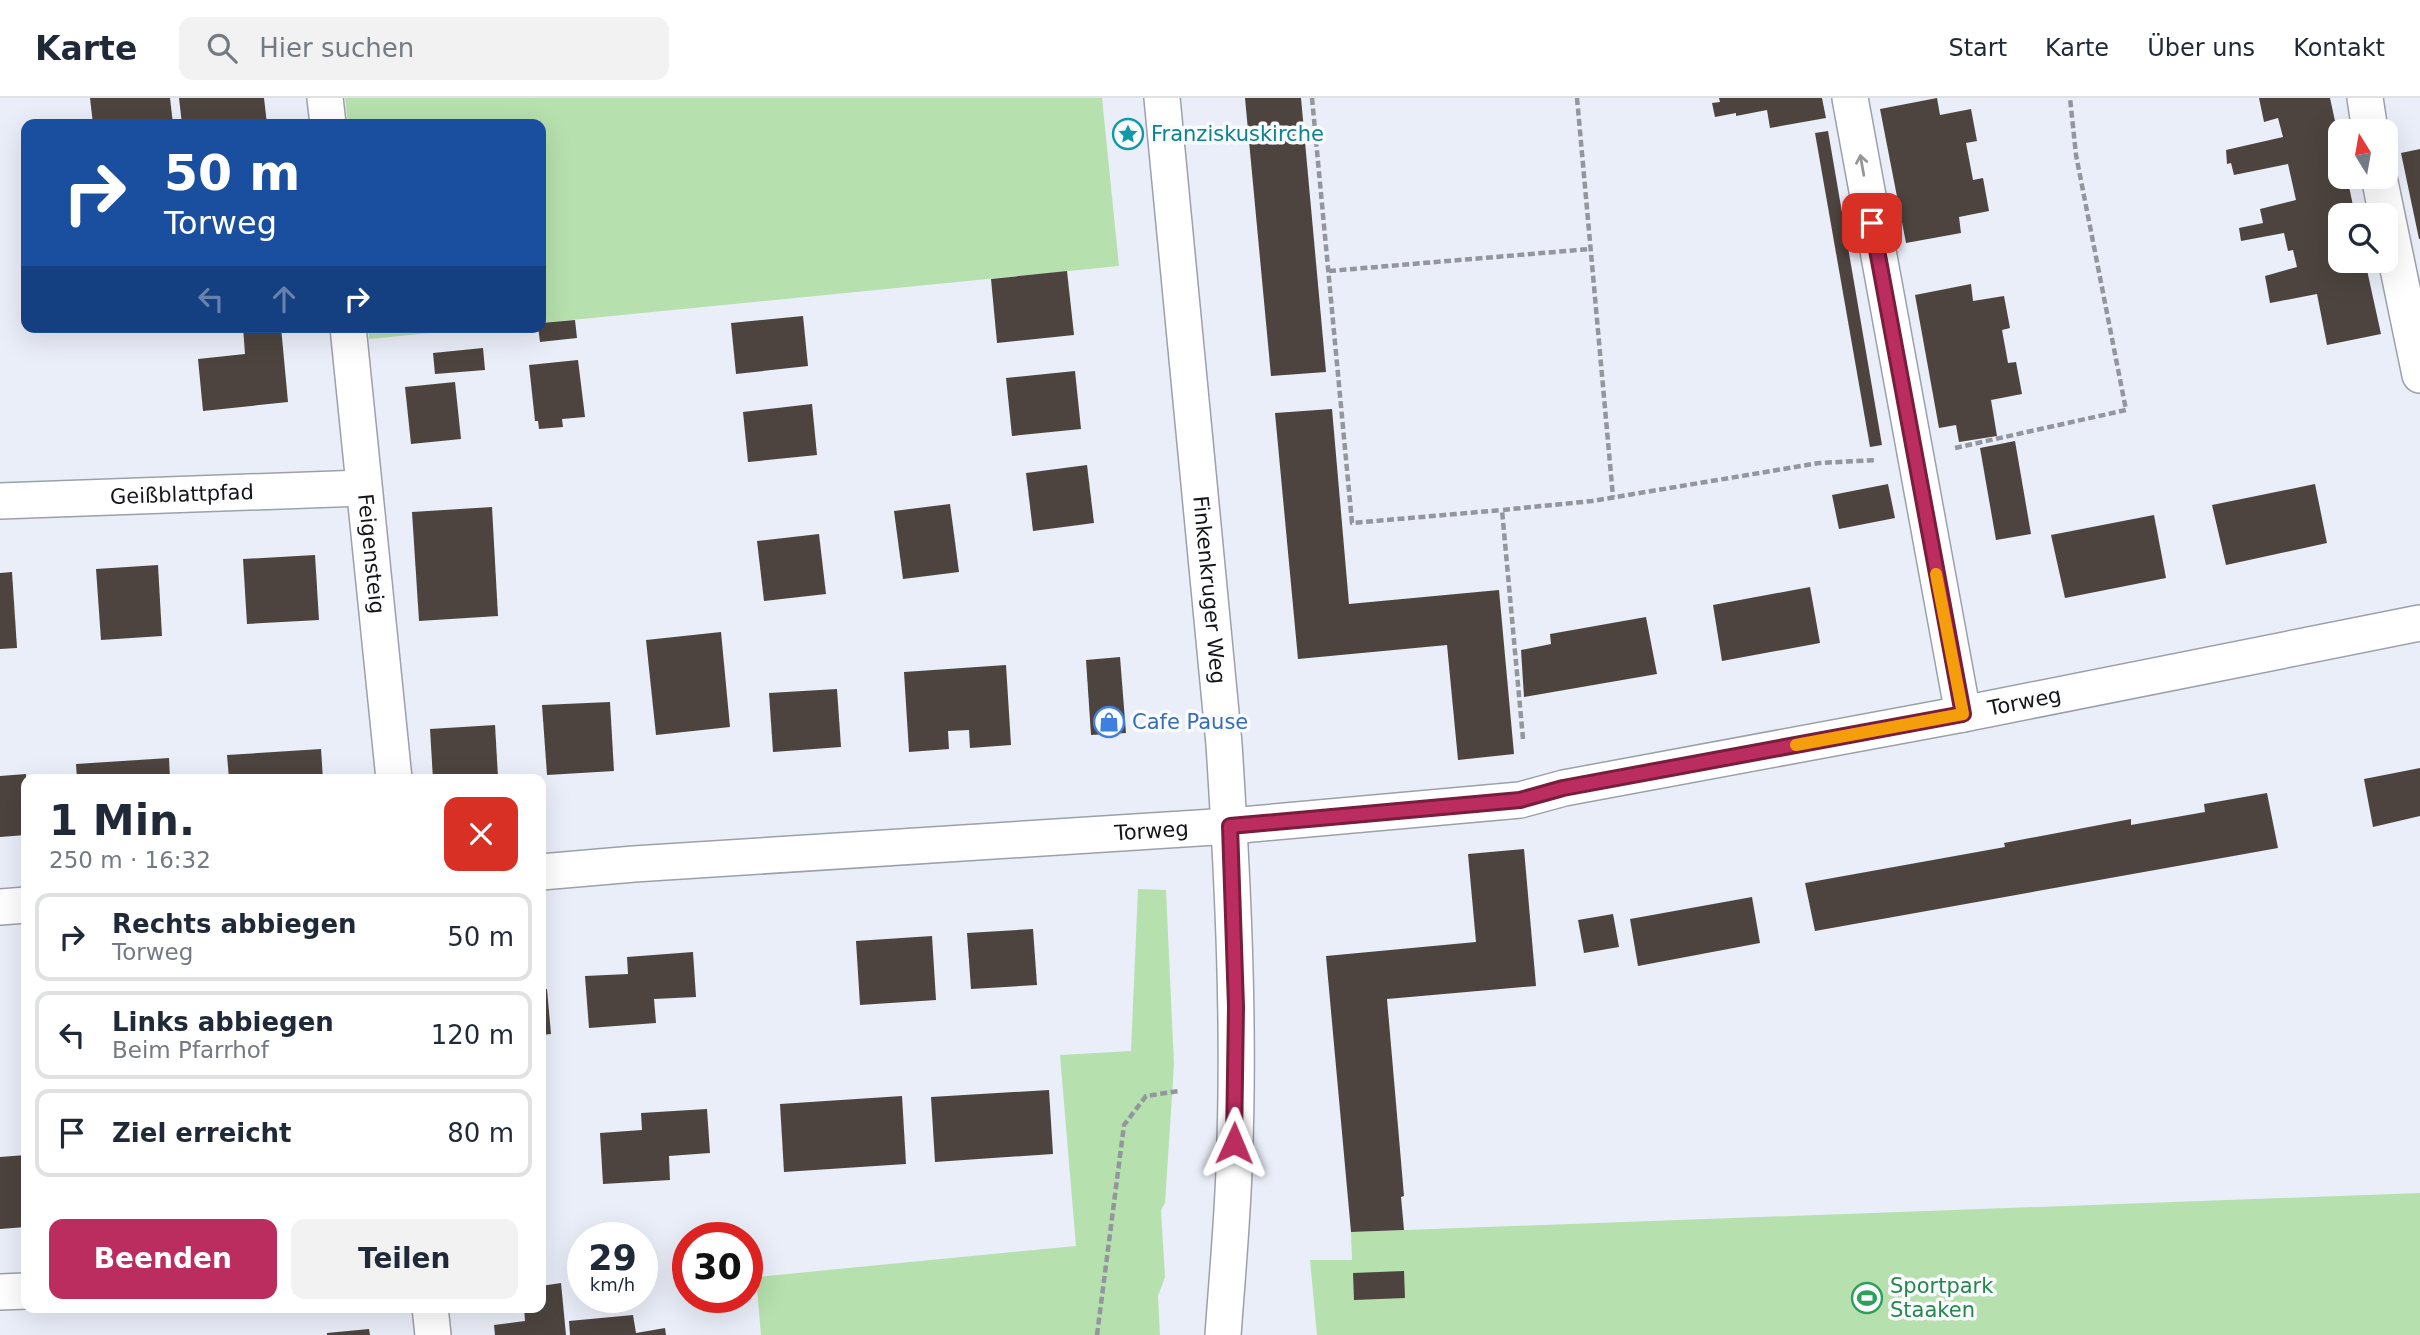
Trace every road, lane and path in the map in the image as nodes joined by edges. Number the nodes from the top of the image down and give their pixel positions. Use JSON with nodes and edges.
{"nodes":[{"id":1,"x":325,"y":98,"type":"edge"},
{"id":2,"x":1162,"y":98,"type":"edge"},
{"id":3,"x":1312,"y":98,"type":"edge"},
{"id":4,"x":1577,"y":98,"type":"edge"},
{"id":5,"x":1850,"y":98,"type":"edge"},
{"id":6,"x":2070,"y":98,"type":"edge"},
{"id":7,"x":2365,"y":98,"type":"edge"},
{"id":8,"x":327,"y":119,"type":"edge"},
{"id":9,"x":2368,"y":119,"type":"edge"},
{"id":10,"x":2381,"y":189,"type":"edge"},
{"id":11,"x":1590,"y":249,"type":"junction"},
{"id":12,"x":1329,"y":271,"type":"junction"},
{"id":13,"x":349,"y":333,"type":"edge"},
{"id":14,"x":2420,"y":375,"type":"edge"},
{"id":15,"x":1914,"y":457,"type":"junction"},
{"id":16,"x":363,"y":488,"type":"junction"},
{"id":17,"x":1613,"y":497,"type":"junction"},
{"id":18,"x":0,"y":501,"type":"edge"},
{"id":19,"x":1502,"y":510,"type":"junction"},
{"id":20,"x":2420,"y":624,"type":"edge"},
{"id":21,"x":1963,"y":714,"type":"junction"},
{"id":22,"x":1523,"y":739,"type":"dead end"},
{"id":23,"x":393,"y":774,"type":"edge"},
{"id":24,"x":1230,"y":826,"type":"junction"},
{"id":25,"x":546,"y":872,"type":"edge"},
{"id":26,"x":21,"y":905,"type":"edge"},
{"id":27,"x":0,"y":906,"type":"edge"},
{"id":28,"x":1179,"y":1091,"type":"dead end"},
{"id":29,"x":21,"y":1291,"type":"edge"},
{"id":30,"x":0,"y":1292,"type":"edge"},
{"id":31,"x":431,"y":1313,"type":"edge"},
{"id":32,"x":433,"y":1335,"type":"edge"},
{"id":33,"x":1097,"y":1335,"type":"edge"},
{"id":34,"x":1223,"y":1335,"type":"edge"}],
"edges":[{"from":1,"to":8,"type":"street"},
{"from":2,"to":24,"type":"street","name":"Finkenkruger Weg"},
{"from":3,"to":12,"type":"path"},
{"from":4,"to":11,"type":"path"},
{"from":15,"to":5,"type":"street","one_way":true},
{"from":6,"to":15,"type":"path"},
{"from":7,"to":9,"type":"street"},
{"from":10,"to":14,"type":"street"},
{"from":11,"to":12,"type":"path"},
{"from":11,"to":17,"type":"path"},
{"from":12,"to":19,"type":"path"},
{"from":13,"to":16,"type":"street","name":"Feigensteig"},
{"from":15,"to":17,"type":"path"},
{"from":15,"to":21,"type":"street"},
{"from":16,"to":18,"type":"street","name":"Geißblattpfad"},
{"from":16,"to":23,"type":"street","name":"Feigensteig"},
{"from":17,"to":19,"type":"path"},
{"from":19,"to":22,"type":"path"},
{"from":20,"to":21,"type":"street","name":"Torweg"},
{"from":21,"to":24,"type":"street","name":"Torweg"},
{"from":24,"to":25,"type":"street","name":"Torweg"},
{"from":24,"to":34,"type":"street","name":"Finkenkruger Weg"},
{"from":26,"to":27,"type":"street"},
{"from":28,"to":33,"type":"path"},
{"from":29,"to":30,"type":"street"},
{"from":31,"to":32,"type":"street"}]}
